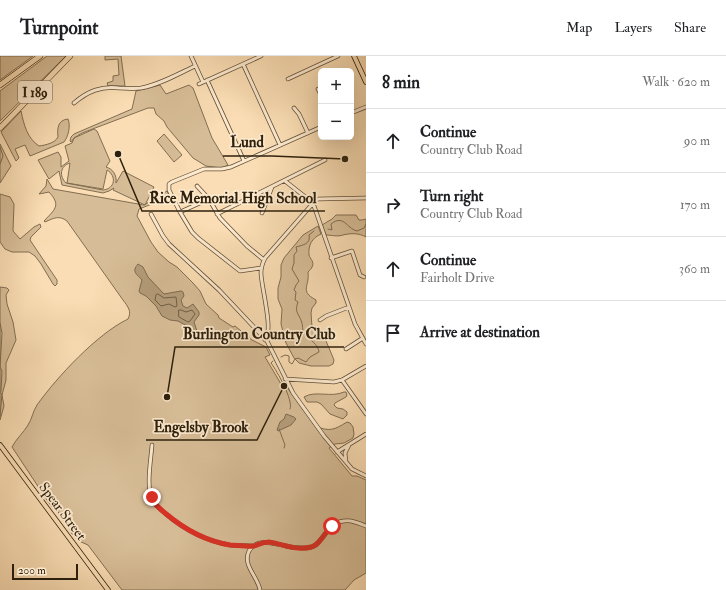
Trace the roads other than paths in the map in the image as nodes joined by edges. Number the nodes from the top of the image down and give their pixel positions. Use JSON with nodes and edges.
{"nodes":[{"id":1,"x":40,"y":56,"type":"edge"},
{"id":2,"x":70,"y":56,"type":"edge"},
{"id":3,"x":191,"y":56,"type":"edge"},
{"id":4,"x":261,"y":56,"type":"edge"},
{"id":5,"x":338,"y":56,"type":"edge"},
{"id":6,"x":354,"y":56,"type":"edge"},
{"id":7,"x":243,"y":64,"type":"junction"},
{"id":8,"x":195,"y":66,"type":"junction"},
{"id":9,"x":288,"y":79,"type":"dead end"},
{"id":10,"x":207,"y":80,"type":"junction"},
{"id":11,"x":366,"y":80,"type":"edge"},
{"id":12,"x":203,"y":82,"type":"junction"},
{"id":13,"x":199,"y":84,"type":"dead end"},
{"id":14,"x":0,"y":85,"type":"edge"},
{"id":15,"x":74,"y":103,"type":"dead end"},
{"id":16,"x":366,"y":107,"type":"edge"},
{"id":17,"x":294,"y":108,"type":"dead end"},
{"id":18,"x":354,"y":113,"type":"edge"},
{"id":19,"x":0,"y":128,"type":"edge"},
{"id":20,"x":318,"y":128,"type":"edge"},
{"id":21,"x":308,"y":133,"type":"junction"},
{"id":22,"x":280,"y":145,"type":"junction"},
{"id":23,"x":324,"y":160,"type":"dead end"},
{"id":24,"x":244,"y":161,"type":"junction"},
{"id":25,"x":285,"y":180,"type":"junction"},
{"id":26,"x":197,"y":186,"type":"dead end"},
{"id":27,"x":272,"y":187,"type":"junction"},
{"id":28,"x":366,"y":198,"type":"edge"},
{"id":29,"x":209,"y":199,"type":"junction"},
{"id":30,"x":313,"y":203,"type":"junction"},
{"id":31,"x":180,"y":212,"type":"junction"},
{"id":32,"x":262,"y":213,"type":"dead end"},
{"id":33,"x":151,"y":214,"type":"dead end"},
{"id":34,"x":217,"y":214,"type":"junction"},
{"id":35,"x":332,"y":258,"type":"junction"},
{"id":36,"x":264,"y":260,"type":"junction"},
{"id":37,"x":261,"y":268,"type":"junction"},
{"id":38,"x":364,"y":277,"type":"dead end"},
{"id":39,"x":349,"y":307,"type":"junction"},
{"id":40,"x":320,"y":320,"type":"dead end"},
{"id":41,"x":363,"y":338,"type":"junction"},
{"id":42,"x":265,"y":340,"type":"junction"},
{"id":43,"x":366,"y":344,"type":"edge"},
{"id":44,"x":346,"y":349,"type":"dead end"},
{"id":45,"x":366,"y":366,"type":"edge"},
{"id":46,"x":285,"y":379,"type":"junction"},
{"id":47,"x":342,"y":380,"type":"junction"},
{"id":48,"x":366,"y":414,"type":"edge"},
{"id":49,"x":366,"y":434,"type":"edge"},
{"id":50,"x":351,"y":443,"type":"junction"},
{"id":51,"x":0,"y":445,"type":"edge"},
{"id":52,"x":152,"y":445,"type":"dead end"},
{"id":53,"x":337,"y":452,"type":"junction"},
{"id":54,"x":347,"y":463,"type":"junction"},
{"id":55,"x":366,"y":476,"type":"edge"},
{"id":56,"x":366,"y":526,"type":"edge"},
{"id":57,"x":254,"y":546,"type":"junction"},
{"id":58,"x":108,"y":590,"type":"edge"},
{"id":59,"x":260,"y":590,"type":"edge"}],
"edges":[{"from":1,"to":14,"type":"highway","number":"I 189"},
{"from":2,"to":19,"type":"highway","number":"I 189"},
{"from":3,"to":8,"type":"street"},
{"from":4,"to":7,"type":"street"},
{"from":5,"to":9,"type":"street"},
{"from":6,"to":11,"type":"main road"},
{"from":7,"to":10,"type":"street"},
{"from":7,"to":22,"type":"street"},
{"from":8,"to":12,"type":"street"},
{"from":8,"to":15,"type":"street"},
{"from":10,"to":12,"type":"street"},
{"from":10,"to":24,"type":"street"},
{"from":12,"to":13,"type":"street"},
{"from":16,"to":18,"type":"street"},
{"from":17,"to":21,"type":"street"},
{"from":20,"to":21,"type":"street"},
{"from":21,"to":22,"type":"street"},
{"from":22,"to":24,"type":"street"},
{"from":23,"to":25,"type":"street"},
{"from":24,"to":31,"type":"street"},
{"from":25,"to":27,"type":"street"},
{"from":25,"to":30,"type":"street"},
{"from":26,"to":29,"type":"street"},
{"from":27,"to":32,"type":"street"},
{"from":27,"to":34,"type":"street"},
{"from":28,"to":30,"type":"street"},
{"from":29,"to":31,"type":"street"},
{"from":29,"to":34,"type":"street"},
{"from":30,"to":35,"type":"street"},
{"from":30,"to":36,"type":"street"},
{"from":31,"to":37,"type":"street"},
{"from":33,"to":42,"type":"street"},
{"from":34,"to":36,"type":"street"},
{"from":35,"to":38,"type":"street"},
{"from":35,"to":39,"type":"street"},
{"from":36,"to":37,"type":"street"},
{"from":37,"to":42,"type":"street"},
{"from":39,"to":40,"type":"street"},
{"from":39,"to":41,"type":"street"},
{"from":41,"to":43,"type":"street"},
{"from":41,"to":44,"type":"street"},
{"from":42,"to":46,"type":"street"},
{"from":45,"to":47,"type":"street"},
{"from":46,"to":47,"type":"street"},
{"from":46,"to":53,"type":"street"},
{"from":47,"to":48,"type":"street"},
{"from":49,"to":50,"type":"street"},
{"from":50,"to":53,"type":"street"},
{"from":50,"to":54,"type":"street"},
{"from":51,"to":58,"type":"main road","name":"Spear Street"},
{"from":52,"to":57,"type":"street"},
{"from":53,"to":54,"type":"street"},
{"from":54,"to":55,"type":"street"},
{"from":56,"to":57,"type":"street"},
{"from":57,"to":59,"type":"street"}]}
